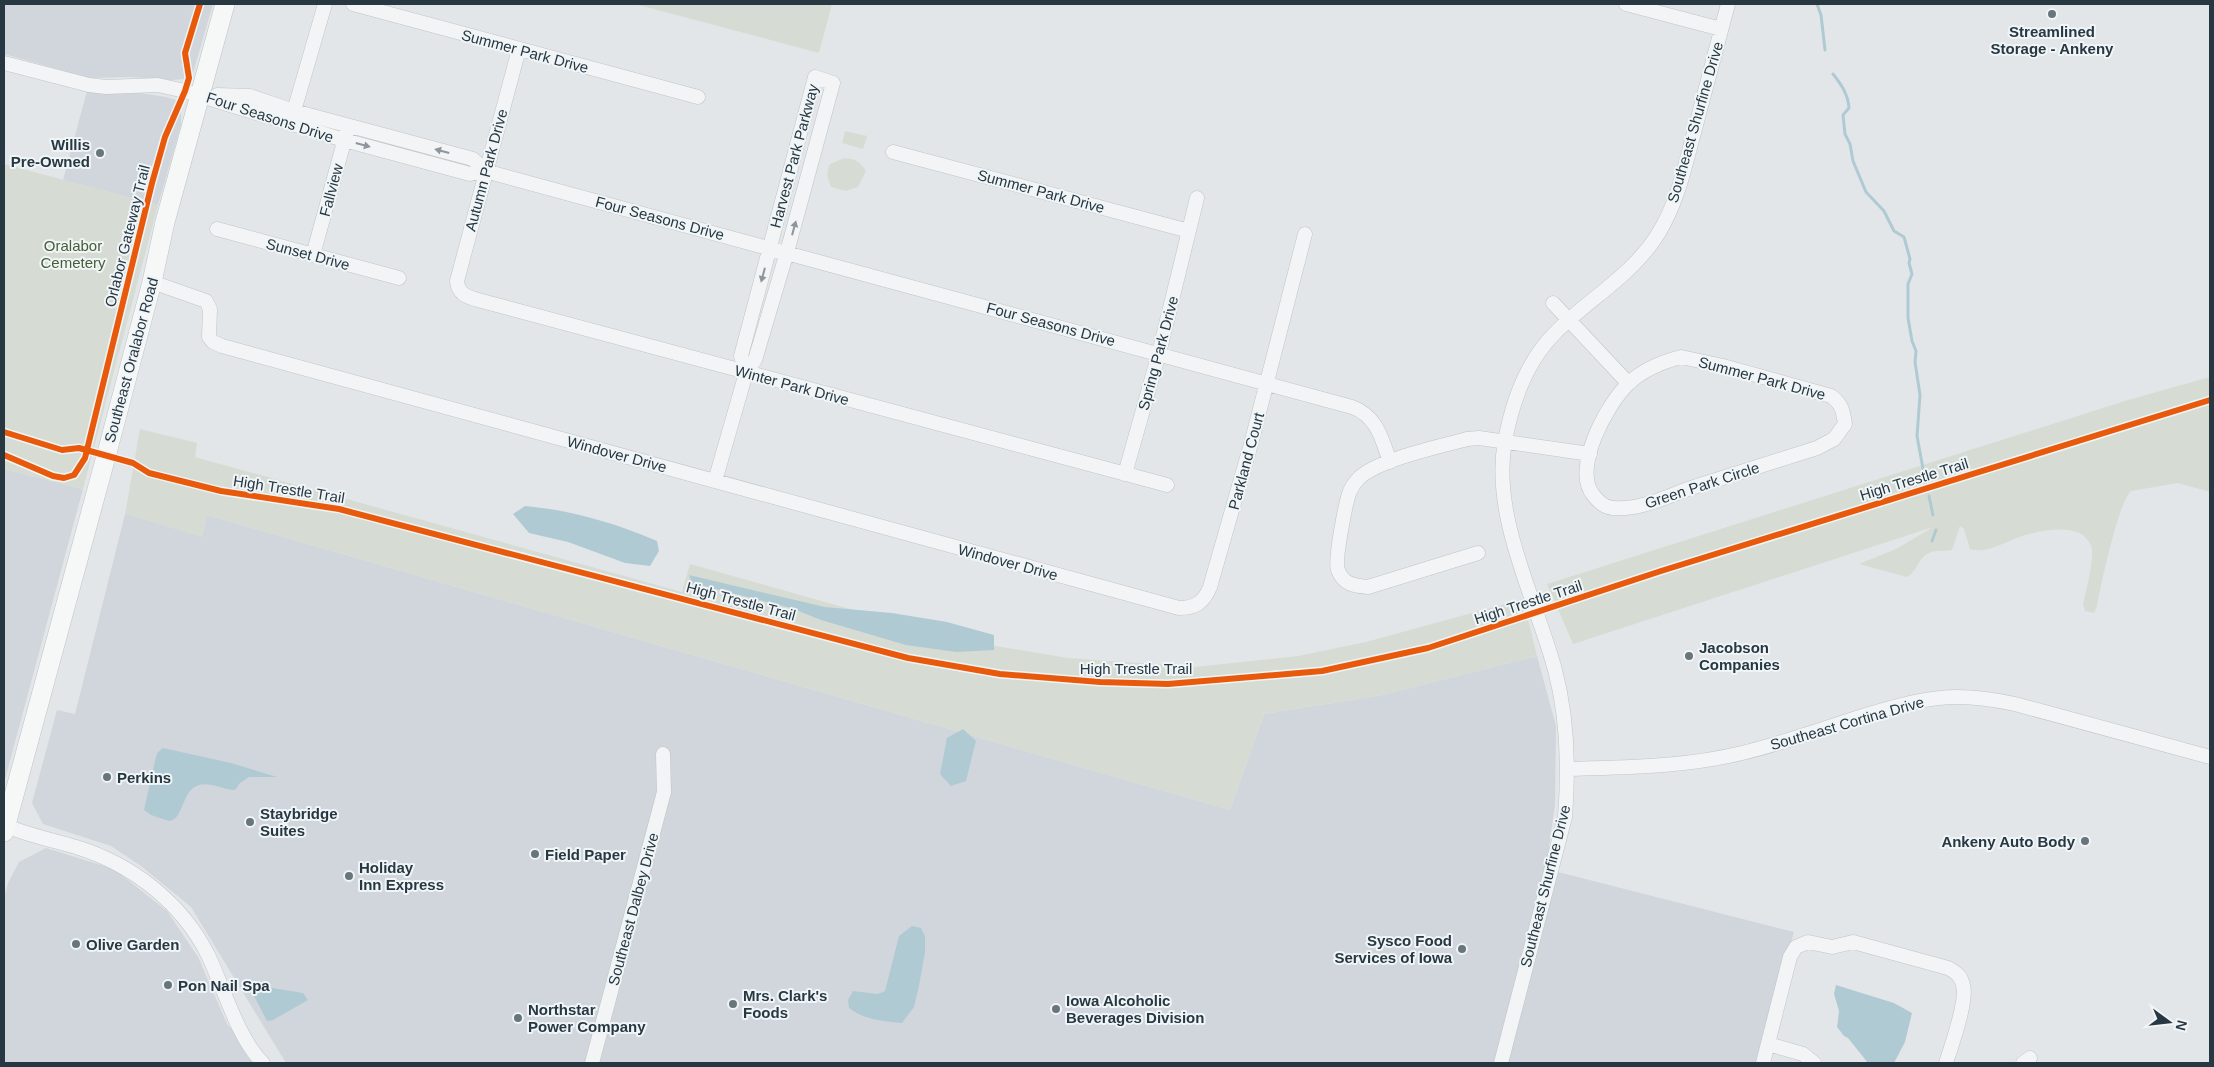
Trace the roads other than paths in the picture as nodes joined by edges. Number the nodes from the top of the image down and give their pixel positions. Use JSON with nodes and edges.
{"nodes":[{"id":1,"x":225,"y":4,"type":"edge"},
{"id":2,"x":325,"y":4,"type":"edge"},
{"id":3,"x":353,"y":4,"type":"edge"},
{"id":4,"x":1626,"y":4,"type":"edge"},
{"id":5,"x":1728,"y":4,"type":"edge"},
{"id":6,"x":1721,"y":29,"type":"junction"},
{"id":7,"x":519,"y":49,"type":"junction"},
{"id":8,"x":4,"y":63,"type":"edge"},
{"id":9,"x":200,"y":94,"type":"junction"},
{"id":10,"x":698,"y":97,"type":"dead end"},
{"id":11,"x":294,"y":111,"type":"junction"},
{"id":12,"x":348,"y":126,"type":"junction"},
{"id":13,"x":344,"y":140,"type":"junction"},
{"id":14,"x":893,"y":152,"type":"dead end"},
{"id":15,"x":485,"y":171,"type":"junction"},
{"id":16,"x":1197,"y":198,"type":"dead end"},
{"id":17,"x":217,"y":229,"type":"dead end"},
{"id":18,"x":1188,"y":231,"type":"junction"},
{"id":19,"x":1305,"y":234,"type":"dead end"},
{"id":20,"x":770,"y":248,"type":"junction"},
{"id":21,"x":787,"y":252,"type":"junction"},
{"id":22,"x":313,"y":255,"type":"junction"},
{"id":23,"x":399,"y":278,"type":"dead end"},
{"id":24,"x":152,"y":282,"type":"junction"},
{"id":25,"x":460,"y":292,"type":"joint"},
{"id":26,"x":1553,"y":303,"type":"dead end"},
{"id":27,"x":1570,"y":319,"type":"junction"},
{"id":28,"x":1159,"y":353,"type":"junction"},
{"id":29,"x":746,"y":373,"type":"junction"},
{"id":30,"x":1628,"y":383,"type":"junction"},
{"id":31,"x":1266,"y":384,"type":"junction"},
{"id":32,"x":1845,"y":424,"type":"joint"},
{"id":33,"x":1504,"y":442,"type":"junction"},
{"id":34,"x":1590,"y":454,"type":"junction"},
{"id":35,"x":1390,"y":462,"type":"junction"},
{"id":36,"x":1125,"y":474,"type":"junction"},
{"id":37,"x":715,"y":481,"type":"junction"},
{"id":38,"x":1168,"y":486,"type":"dead end"},
{"id":39,"x":1478,"y":553,"type":"dead end"},
{"id":40,"x":1119,"y":592,"type":"joint"},
{"id":41,"x":663,"y":754,"type":"dead end"},
{"id":42,"x":2210,"y":757,"type":"edge"},
{"id":43,"x":1569,"y":769,"type":"junction"},
{"id":44,"x":4,"y":827,"type":"edge"},
{"id":45,"x":1768,"y":1044,"type":"junction"},
{"id":46,"x":263,"y":1063,"type":"edge"},
{"id":47,"x":592,"y":1063,"type":"edge"},
{"id":48,"x":1500,"y":1063,"type":"edge"},
{"id":49,"x":1762,"y":1063,"type":"edge"},
{"id":50,"x":1814,"y":1063,"type":"edge"},
{"id":51,"x":1946,"y":1063,"type":"edge"}],
"edges":[{"from":1,"to":9,"type":"main road","name":"Southeast Oralabor Road"},
{"from":2,"to":11,"type":"street"},
{"from":3,"to":7,"type":"street","name":"Summer Park Drive"},
{"from":4,"to":6,"type":"street"},
{"from":5,"to":6,"type":"street","name":"Southeast Shurfine Drive"},
{"from":6,"to":27,"type":"street","name":"Southeast Shurfine Drive"},
{"from":7,"to":10,"type":"street","name":"Summer Park Drive"},
{"from":7,"to":15,"type":"street","name":"Autumn Park Drive"},
{"from":8,"to":9,"type":"street"},
{"from":9,"to":11,"type":"street","name":"Four Seasons Drive"},
{"from":9,"to":13,"type":"street","name":"Four Seasons Drive"},
{"from":9,"to":24,"type":"main road","name":"Southeast Oralabor Road"},
{"from":11,"to":12,"type":"street","name":"Four Seasons Drive"},
{"from":12,"to":13,"type":"street","name":"Fallview"},
{"from":15,"to":12,"type":"street","name":"Four Seasons Drive","one_way":true},
{"from":13,"to":15,"type":"street","name":"Four Seasons Drive","one_way":true},
{"from":13,"to":22,"type":"street","name":"Fallview"},
{"from":14,"to":18,"type":"street","name":"Summer Park Drive"},
{"from":15,"to":20,"type":"street","name":"Four Seasons Drive"},
{"from":15,"to":25,"type":"street","name":"Autumn Park Drive"},
{"from":16,"to":18,"type":"street","name":"Spring Park Drive"},
{"from":17,"to":22,"type":"street","name":"Sunset Drive"},
{"from":18,"to":28,"type":"street","name":"Spring Park Drive"},
{"from":19,"to":31,"type":"street","name":"Parkland Court"},
{"from":20,"to":21,"type":"street","name":"Four Seasons Drive"},
{"from":21,"to":20,"type":"street","name":"Harvest Park Parkway","one_way":true},
{"from":20,"to":29,"type":"street","name":"Harvest Park Parkway","one_way":true},
{"from":21,"to":28,"type":"street","name":"Four Seasons Drive"},
{"from":21,"to":29,"type":"street","name":"Harvest Park Parkway"},
{"from":22,"to":23,"type":"street","name":"Sunset Drive"},
{"from":24,"to":37,"type":"street","name":"Windover Drive"},
{"from":24,"to":44,"type":"main road","name":"Southeast Oralabor Road"},
{"from":25,"to":29,"type":"street","name":"Winter Park Drive"},
{"from":26,"to":27,"type":"street"},
{"from":27,"to":30,"type":"street"},
{"from":27,"to":33,"type":"street","name":"Southeast Shurfine Drive"},
{"from":28,"to":31,"type":"street","name":"Four Seasons Drive"},
{"from":28,"to":36,"type":"street","name":"Spring Park Drive"},
{"from":29,"to":36,"type":"street","name":"Winter Park Drive"},
{"from":29,"to":37,"type":"street","name":"Harvest Park Parkway"},
{"from":30,"to":32,"type":"street","name":"Summer Park Drive"},
{"from":30,"to":34,"type":"street","name":"Summer Park Drive"},
{"from":31,"to":35,"type":"street","name":"Four Seasons Drive"},
{"from":31,"to":40,"type":"street","name":"Parkland Court"},
{"from":32,"to":34,"type":"street","name":"Green Park Circle"},
{"from":33,"to":34,"type":"street"},
{"from":33,"to":35,"type":"street"},
{"from":33,"to":43,"type":"street","name":"Southeast Shurfine Drive"},
{"from":35,"to":39,"type":"street"},
{"from":36,"to":38,"type":"street","name":"Winter Park Drive"},
{"from":37,"to":40,"type":"street","name":"Windover Drive"},
{"from":41,"to":47,"type":"street","name":"Southeast Dalbey Drive"},
{"from":42,"to":43,"type":"street","name":"Southeast Cortina Drive"},
{"from":43,"to":48,"type":"street","name":"Southeast Shurfine Drive"},
{"from":44,"to":46,"type":"street"},
{"from":45,"to":49,"type":"street"},
{"from":45,"to":50,"type":"street"},
{"from":45,"to":51,"type":"street"}]}
